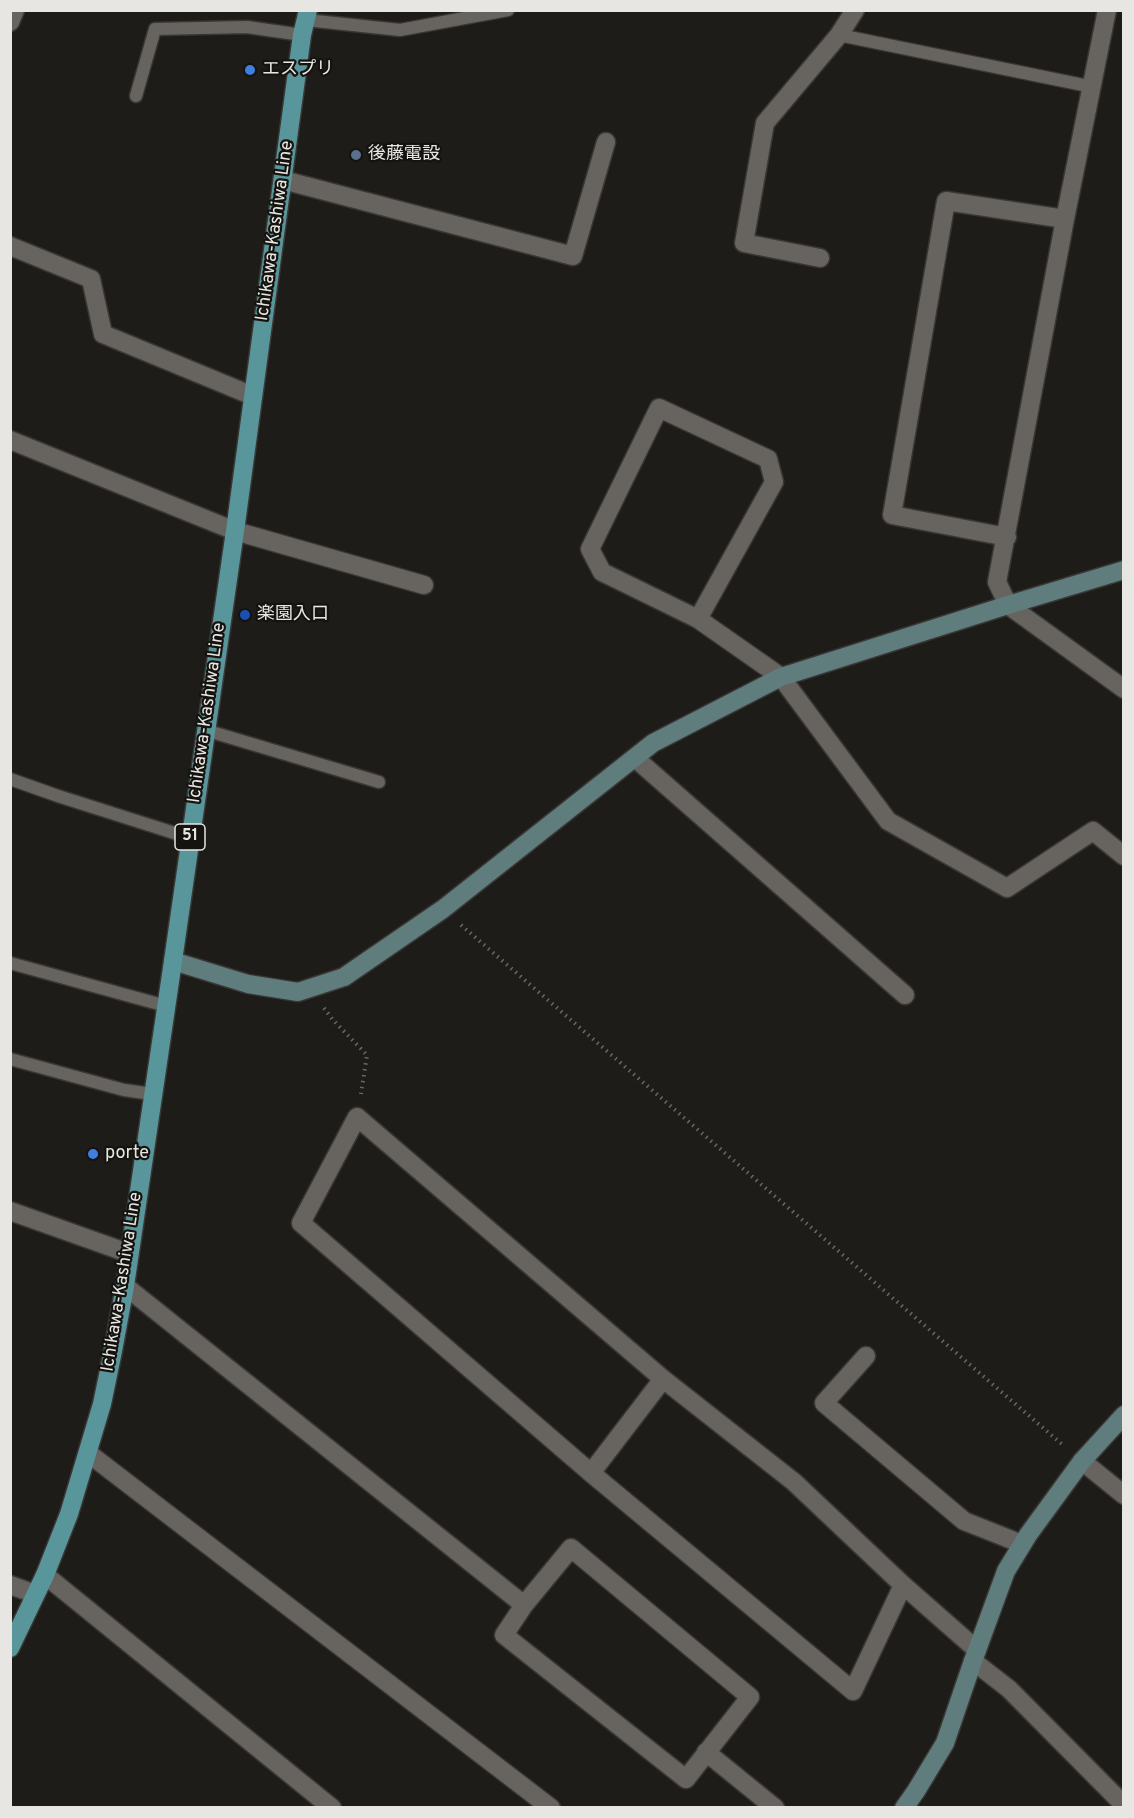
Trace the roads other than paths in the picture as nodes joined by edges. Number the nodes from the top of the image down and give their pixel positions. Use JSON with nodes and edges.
{"nodes":[{"id":1,"x":15,"y":10,"type":"edge"},
{"id":2,"x":508,"y":10,"type":"edge"},
{"id":3,"x":855,"y":10,"type":"edge"},
{"id":4,"x":1107,"y":10,"type":"edge"},
{"id":5,"x":10,"y":22,"type":"edge"},
{"id":6,"x":305,"y":22,"type":"edge"},
{"id":7,"x":839,"y":35,"type":"junction"},
{"id":8,"x":1093,"y":87,"type":"junction"},
{"id":9,"x":136,"y":96,"type":"dead end"},
{"id":10,"x":606,"y":142,"type":"dead end"},
{"id":11,"x":283,"y":180,"type":"junction"},
{"id":12,"x":1065,"y":219,"type":"junction"},
{"id":13,"x":10,"y":246,"type":"edge"},
{"id":14,"x":820,"y":258,"type":"dead end"},
{"id":15,"x":253,"y":396,"type":"junction"},
{"id":16,"x":10,"y":440,"type":"edge"},
{"id":17,"x":235,"y":531,"type":"junction"},
{"id":18,"x":1007,"y":537,"type":"junction"},
{"id":19,"x":1124,"y":570,"type":"edge"},
{"id":20,"x":424,"y":585,"type":"dead end"},
{"id":21,"x":1008,"y":605,"type":"junction"},
{"id":22,"x":698,"y":619,"type":"junction"},
{"id":23,"x":781,"y":676,"type":"junction"},
{"id":24,"x":1124,"y":689,"type":"edge"},
{"id":25,"x":205,"y":730,"type":"junction"},
{"id":26,"x":635,"y":758,"type":"junction"},
{"id":27,"x":10,"y":779,"type":"edge"},
{"id":28,"x":379,"y":782,"type":"dead end"},
{"id":29,"x":190,"y":838,"type":"junction"},
{"id":30,"x":1124,"y":856,"type":"edge"},
{"id":31,"x":174,"y":961,"type":"junction"},
{"id":32,"x":10,"y":963,"type":"edge"},
{"id":33,"x":905,"y":995,"type":"dead end"},
{"id":34,"x":166,"y":1006,"type":"junction"},
{"id":35,"x":10,"y":1059,"type":"edge"},
{"id":36,"x":152,"y":1094,"type":"junction"},
{"id":37,"x":10,"y":1211,"type":"edge"},
{"id":38,"x":128,"y":1253,"type":"junction"},
{"id":39,"x":125,"y":1286,"type":"junction"},
{"id":40,"x":866,"y":1356,"type":"dead end"},
{"id":41,"x":663,"y":1379,"type":"junction"},
{"id":42,"x":1124,"y":1415,"type":"edge"},
{"id":43,"x":88,"y":1453,"type":"junction"},
{"id":44,"x":1082,"y":1461,"type":"junction"},
{"id":45,"x":591,"y":1473,"type":"junction"},
{"id":46,"x":1124,"y":1495,"type":"edge"},
{"id":47,"x":1022,"y":1544,"type":"junction"},
{"id":48,"x":45,"y":1575,"type":"junction"},
{"id":49,"x":10,"y":1585,"type":"edge"},
{"id":50,"x":903,"y":1585,"type":"junction"},
{"id":51,"x":35,"y":1594,"type":"junction"},
{"id":52,"x":524,"y":1605,"type":"junction"},
{"id":53,"x":10,"y":1648,"type":"edge"},
{"id":54,"x":975,"y":1656,"type":"junction"},
{"id":55,"x":706,"y":1752,"type":"junction"},
{"id":56,"x":1124,"y":1805,"type":"edge"},
{"id":57,"x":332,"y":1808,"type":"edge"},
{"id":58,"x":551,"y":1808,"type":"edge"},
{"id":59,"x":775,"y":1808,"type":"edge"},
{"id":60,"x":904,"y":1808,"type":"edge"}],
"edges":[{"from":1,"to":5,"type":"street"},
{"from":2,"to":6,"type":"lane"},
{"from":3,"to":7,"type":"street"},
{"from":4,"to":8,"type":"street"},
{"from":6,"to":9,"type":"lane"},
{"from":6,"to":11,"type":"main road","name":"Ichikawa-Kashiwa Line","number":"51"},
{"from":7,"to":8,"type":"lane"},
{"from":7,"to":14,"type":"street"},
{"from":8,"to":12,"type":"street"},
{"from":10,"to":11,"type":"street"},
{"from":11,"to":15,"type":"main road","name":"Ichikawa-Kashiwa Line","number":"51"},
{"from":12,"to":18,"type":"street"},
{"from":12,"to":18,"type":"street"},
{"from":13,"to":15,"type":"street"},
{"from":15,"to":17,"type":"main road","name":"Ichikawa-Kashiwa Line","number":"51"},
{"from":16,"to":17,"type":"street"},
{"from":17,"to":20,"type":"street"},
{"from":17,"to":25,"type":"main road","name":"Ichikawa-Kashiwa Line","number":"51"},
{"from":18,"to":21,"type":"street"},
{"from":19,"to":21,"type":"street"},
{"from":21,"to":23,"type":"street"},
{"from":21,"to":24,"type":"street"},
{"from":22,"to":22,"type":"street"},
{"from":22,"to":23,"type":"street"},
{"from":23,"to":26,"type":"street"},
{"from":23,"to":30,"type":"street"},
{"from":25,"to":28,"type":"lane"},
{"from":25,"to":29,"type":"main road","name":"Ichikawa-Kashiwa Line","number":"51"},
{"from":26,"to":31,"type":"street"},
{"from":26,"to":33,"type":"street"},
{"from":27,"to":29,"type":"lane"},
{"from":29,"to":31,"type":"main road","name":"Ichikawa-Kashiwa Line","number":"51"},
{"from":31,"to":34,"type":"main road","name":"Ichikawa-Kashiwa Line","number":"51"},
{"from":32,"to":34,"type":"lane"},
{"from":34,"to":36,"type":"main road","name":"Ichikawa-Kashiwa Line","number":"51"},
{"from":35,"to":36,"type":"lane"},
{"from":36,"to":38,"type":"main road","name":"Ichikawa-Kashiwa Line","number":"51"},
{"from":37,"to":38,"type":"street"},
{"from":38,"to":39,"type":"main road","name":"Ichikawa-Kashiwa Line","number":"51"},
{"from":39,"to":43,"type":"main road","name":"Ichikawa-Kashiwa Line","number":"51"},
{"from":39,"to":52,"type":"street"},
{"from":40,"to":47,"type":"street"},
{"from":41,"to":45,"type":"street"},
{"from":41,"to":45,"type":"street"},
{"from":41,"to":50,"type":"street"},
{"from":42,"to":44,"type":"street"},
{"from":43,"to":48,"type":"main road","name":"Ichikawa-Kashiwa Line","number":"51"},
{"from":43,"to":58,"type":"street"},
{"from":44,"to":46,"type":"street"},
{"from":44,"to":47,"type":"street"},
{"from":45,"to":50,"type":"street"},
{"from":47,"to":54,"type":"street"},
{"from":48,"to":51,"type":"main road","name":"Ichikawa-Kashiwa Line","number":"51"},
{"from":48,"to":57,"type":"street"},
{"from":49,"to":51,"type":"street"},
{"from":50,"to":54,"type":"street"},
{"from":51,"to":53,"type":"main road","name":"Ichikawa-Kashiwa Line","number":"51"},
{"from":52,"to":55,"type":"street"},
{"from":52,"to":55,"type":"street"},
{"from":54,"to":56,"type":"street"},
{"from":54,"to":60,"type":"street"},
{"from":55,"to":59,"type":"street"}]}
